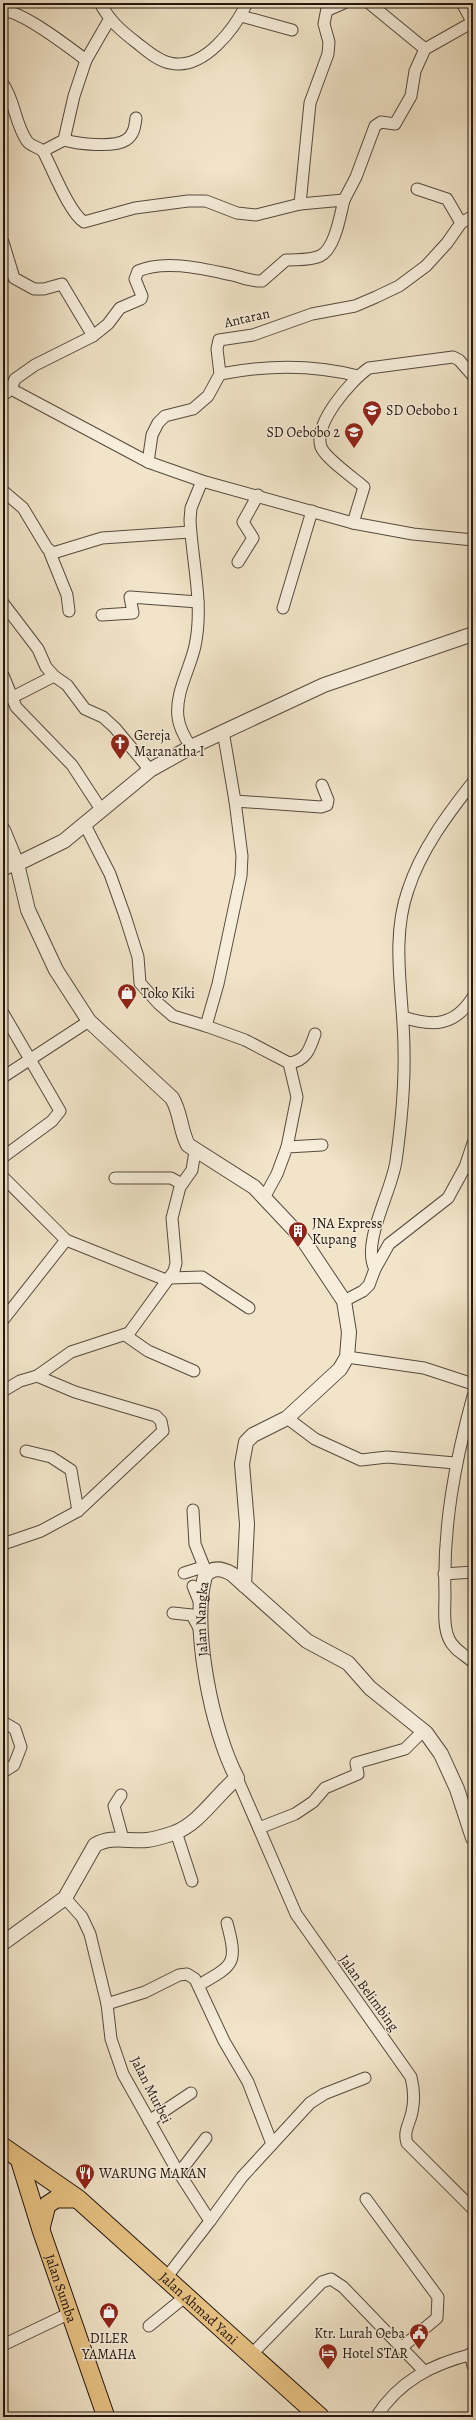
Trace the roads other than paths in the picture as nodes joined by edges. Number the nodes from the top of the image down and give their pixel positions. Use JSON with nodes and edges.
{"nodes":[{"id":1,"x":100,"y":3,"type":"edge"},
{"id":2,"x":247,"y":3,"type":"edge"},
{"id":3,"x":344,"y":3,"type":"edge"},
{"id":4,"x":369,"y":3,"type":"edge"},
{"id":5,"x":462,"y":3,"type":"edge"},
{"id":6,"x":328,"y":6,"type":"edge"},
{"id":7,"x":3,"y":11,"type":"edge"},
{"id":8,"x":241,"y":16,"type":"junction"},
{"id":9,"x":109,"y":20,"type":"junction"},
{"id":10,"x":473,"y":23,"type":"edge"},
{"id":11,"x":292,"y":30,"type":"dead end"},
{"id":12,"x":425,"y":49,"type":"junction"},
{"id":13,"x":86,"y":60,"type":"junction"},
{"id":14,"x":3,"y":84,"type":"edge"},
{"id":15,"x":136,"y":118,"type":"dead end"},
{"id":16,"x":64,"y":140,"type":"junction"},
{"id":17,"x":43,"y":151,"type":"junction"},
{"id":18,"x":417,"y":189,"type":"dead end"},
{"id":19,"x":344,"y":200,"type":"junction"},
{"id":20,"x":300,"y":204,"type":"junction"},
{"id":21,"x":473,"y":216,"type":"edge"},
{"id":22,"x":461,"y":223,"type":"junction"},
{"id":23,"x":3,"y":242,"type":"edge"},
{"id":24,"x":93,"y":336,"type":"junction"},
{"id":25,"x":220,"y":374,"type":"junction"},
{"id":26,"x":358,"y":376,"type":"junction"},
{"id":27,"x":473,"y":376,"type":"edge"},
{"id":28,"x":7,"y":392,"type":"edge"},
{"id":29,"x":148,"y":462,"type":"junction"},
{"id":30,"x":202,"y":481,"type":"junction"},
{"id":31,"x":3,"y":491,"type":"edge"},
{"id":32,"x":258,"y":495,"type":"junction"},
{"id":33,"x":312,"y":511,"type":"junction"},
{"id":34,"x":354,"y":523,"type":"junction"},
{"id":35,"x":190,"y":532,"type":"junction"},
{"id":36,"x":473,"y":540,"type":"edge"},
{"id":37,"x":50,"y":553,"type":"junction"},
{"id":38,"x":238,"y":562,"type":"dead end"},
{"id":39,"x":198,"y":602,"type":"junction"},
{"id":40,"x":3,"y":603,"type":"edge"},
{"id":41,"x":283,"y":608,"type":"dead end"},
{"id":42,"x":69,"y":612,"type":"dead end"},
{"id":43,"x":102,"y":615,"type":"dead end"},
{"id":44,"x":473,"y":634,"type":"edge"},
{"id":45,"x":3,"y":675,"type":"edge"},
{"id":46,"x":54,"y":676,"type":"junction"},
{"id":47,"x":11,"y":698,"type":"junction"},
{"id":48,"x":223,"y":732,"type":"junction"},
{"id":49,"x":191,"y":748,"type":"junction"},
{"id":50,"x":150,"y":770,"type":"junction"},
{"id":51,"x":473,"y":782,"type":"edge"},
{"id":52,"x":322,"y":785,"type":"dead end"},
{"id":53,"x":235,"y":801,"type":"junction"},
{"id":54,"x":102,"y":810,"type":"junction"},
{"id":55,"x":86,"y":825,"type":"junction"},
{"id":56,"x":3,"y":830,"type":"edge"},
{"id":57,"x":17,"y":864,"type":"junction"},
{"id":58,"x":3,"y":870,"type":"edge"},
{"id":59,"x":473,"y":997,"type":"edge"},
{"id":60,"x":3,"y":1013,"type":"edge"},
{"id":61,"x":403,"y":1017,"type":"junction"},
{"id":62,"x":89,"y":1021,"type":"junction"},
{"id":63,"x":206,"y":1026,"type":"junction"},
{"id":64,"x":315,"y":1034,"type":"dead end"},
{"id":65,"x":30,"y":1059,"type":"junction"},
{"id":66,"x":289,"y":1063,"type":"junction"},
{"id":67,"x":3,"y":1077,"type":"edge"},
{"id":68,"x":473,"y":1143,"type":"edge"},
{"id":69,"x":322,"y":1145,"type":"dead end"},
{"id":70,"x":287,"y":1147,"type":"junction"},
{"id":71,"x":195,"y":1151,"type":"junction"},
{"id":72,"x":3,"y":1157,"type":"edge"},
{"id":73,"x":3,"y":1177,"type":"edge"},
{"id":74,"x":115,"y":1178,"type":"dead end"},
{"id":75,"x":182,"y":1184,"type":"junction"},
{"id":76,"x":265,"y":1196,"type":"junction"},
{"id":77,"x":66,"y":1240,"type":"junction"},
{"id":78,"x":375,"y":1269,"type":"junction"},
{"id":79,"x":168,"y":1279,"type":"junction"},
{"id":80,"x":344,"y":1301,"type":"junction"},
{"id":81,"x":250,"y":1308,"type":"dead end"},
{"id":82,"x":3,"y":1320,"type":"edge"},
{"id":83,"x":125,"y":1335,"type":"junction"},
{"id":84,"x":347,"y":1357,"type":"junction"},
{"id":85,"x":194,"y":1371,"type":"dead end"},
{"id":86,"x":37,"y":1376,"type":"junction"},
{"id":87,"x":473,"y":1384,"type":"edge"},
{"id":88,"x":3,"y":1391,"type":"edge"},
{"id":89,"x":473,"y":1396,"type":"edge"},
{"id":90,"x":287,"y":1418,"type":"junction"},
{"id":91,"x":26,"y":1451,"type":"dead end"},
{"id":92,"x":456,"y":1463,"type":"junction"},
{"id":93,"x":193,"y":1510,"type":"dead end"},
{"id":94,"x":78,"y":1511,"type":"junction"},
{"id":95,"x":3,"y":1544,"type":"edge"},
{"id":96,"x":205,"y":1570,"type":"junction"},
{"id":97,"x":473,"y":1572,"type":"edge"},
{"id":98,"x":184,"y":1573,"type":"dead end"},
{"id":99,"x":444,"y":1574,"type":"junction"},
{"id":100,"x":244,"y":1585,"type":"junction"},
{"id":101,"x":193,"y":1586,"type":"dead end"},
{"id":102,"x":201,"y":1606,"type":"junction"},
{"id":103,"x":173,"y":1613,"type":"dead end"},
{"id":104,"x":200,"y":1631,"type":"junction"},
{"id":105,"x":473,"y":1662,"type":"edge"},
{"id":106,"x":3,"y":1722,"type":"edge"},
{"id":107,"x":423,"y":1731,"type":"junction"},
{"id":108,"x":3,"y":1772,"type":"edge"},
{"id":109,"x":237,"y":1778,"type":"junction"},
{"id":110,"x":121,"y":1795,"type":"dead end"},
{"id":111,"x":259,"y":1828,"type":"junction"},
{"id":112,"x":176,"y":1832,"type":"junction"},
{"id":113,"x":473,"y":1838,"type":"edge"},
{"id":114,"x":123,"y":1839,"type":"junction"},
{"id":115,"x":192,"y":1881,"type":"dead end"},
{"id":116,"x":65,"y":1898,"type":"junction"},
{"id":117,"x":227,"y":1923,"type":"dead end"},
{"id":118,"x":3,"y":1943,"type":"edge"},
{"id":119,"x":200,"y":1985,"type":"junction"},
{"id":120,"x":107,"y":2004,"type":"junction"},
{"id":121,"x":365,"y":2078,"type":"dead end"},
{"id":122,"x":191,"y":2093,"type":"dead end"},
{"id":123,"x":150,"y":2121,"type":"junction"},
{"id":124,"x":206,"y":2138,"type":"dead end"},
{"id":125,"x":272,"y":2144,"type":"junction"},
{"id":126,"x":3,"y":2147,"type":"edge"},
{"id":127,"x":19,"y":2159,"type":"junction"},
{"id":128,"x":179,"y":2173,"type":"junction"},
{"id":129,"x":78,"y":2199,"type":"junction"},
{"id":130,"x":366,"y":2199,"type":"dead end"},
{"id":131,"x":473,"y":2209,"type":"edge"},
{"id":132,"x":210,"y":2221,"type":"junction"},
{"id":133,"x":41,"y":2230,"type":"junction"},
{"id":134,"x":166,"y":2278,"type":"junction"},
{"id":135,"x":186,"y":2296,"type":"junction"},
{"id":136,"x":70,"y":2313,"type":"junction"},
{"id":137,"x":149,"y":2326,"type":"dead end"},
{"id":138,"x":3,"y":2346,"type":"edge"},
{"id":139,"x":402,"y":2348,"type":"junction"},
{"id":140,"x":472,"y":2354,"type":"edge"},
{"id":141,"x":251,"y":2355,"type":"junction"},
{"id":142,"x":473,"y":2366,"type":"edge"},
{"id":143,"x":424,"y":2371,"type":"junction"},
{"id":144,"x":106,"y":2417,"type":"edge"},
{"id":145,"x":320,"y":2417,"type":"edge"},
{"id":146,"x":376,"y":2417,"type":"edge"}],
"edges":[{"from":1,"to":9,"type":"street"},
{"from":2,"to":8,"type":"street"},
{"from":3,"to":6,"type":"street"},
{"from":4,"to":12,"type":"street"},
{"from":5,"to":10,"type":"street"},
{"from":6,"to":20,"type":"street"},
{"from":7,"to":13,"type":"street"},
{"from":8,"to":9,"type":"street"},
{"from":8,"to":11,"type":"street"},
{"from":9,"to":13,"type":"street"},
{"from":10,"to":12,"type":"street"},
{"from":12,"to":19,"type":"street"},
{"from":13,"to":16,"type":"street"},
{"from":14,"to":17,"type":"street"},
{"from":15,"to":16,"type":"street"},
{"from":16,"to":17,"type":"street"},
{"from":17,"to":20,"type":"street"},
{"from":18,"to":22,"type":"street"},
{"from":19,"to":20,"type":"street"},
{"from":19,"to":24,"type":"street"},
{"from":21,"to":22,"type":"street","name":"Antaran"},
{"from":22,"to":25,"type":"street","name":"Antaran"},
{"from":23,"to":24,"type":"street"},
{"from":24,"to":28,"type":"street"},
{"from":25,"to":26,"type":"street"},
{"from":25,"to":29,"type":"street"},
{"from":26,"to":27,"type":"street"},
{"from":26,"to":34,"type":"street"},
{"from":28,"to":29,"type":"street"},
{"from":29,"to":30,"type":"street"},
{"from":30,"to":32,"type":"street"},
{"from":30,"to":35,"type":"street"},
{"from":31,"to":37,"type":"street"},
{"from":32,"to":33,"type":"street"},
{"from":32,"to":38,"type":"street"},
{"from":33,"to":34,"type":"street"},
{"from":33,"to":41,"type":"street"},
{"from":34,"to":36,"type":"street"},
{"from":35,"to":37,"type":"street"},
{"from":35,"to":39,"type":"street"},
{"from":37,"to":42,"type":"street"},
{"from":39,"to":43,"type":"street"},
{"from":39,"to":49,"type":"street"},
{"from":40,"to":46,"type":"street"},
{"from":44,"to":48,"type":"street"},
{"from":45,"to":47,"type":"street"},
{"from":46,"to":47,"type":"street"},
{"from":46,"to":50,"type":"street"},
{"from":47,"to":54,"type":"street"},
{"from":48,"to":49,"type":"street"},
{"from":48,"to":53,"type":"street"},
{"from":49,"to":50,"type":"street"},
{"from":50,"to":54,"type":"street"},
{"from":51,"to":61,"type":"street"},
{"from":52,"to":53,"type":"street"},
{"from":53,"to":63,"type":"street"},
{"from":54,"to":55,"type":"street"},
{"from":55,"to":57,"type":"street"},
{"from":55,"to":63,"type":"street"},
{"from":56,"to":57,"type":"street"},
{"from":57,"to":58,"type":"street"},
{"from":57,"to":62,"type":"street"},
{"from":59,"to":61,"type":"street"},
{"from":60,"to":65,"type":"street"},
{"from":61,"to":78,"type":"street"},
{"from":62,"to":65,"type":"street"},
{"from":62,"to":71,"type":"street"},
{"from":63,"to":66,"type":"street"},
{"from":64,"to":66,"type":"street"},
{"from":65,"to":67,"type":"street"},
{"from":65,"to":72,"type":"street"},
{"from":66,"to":70,"type":"street"},
{"from":68,"to":78,"type":"street"},
{"from":69,"to":70,"type":"street"},
{"from":70,"to":76,"type":"street"},
{"from":71,"to":75,"type":"street"},
{"from":71,"to":76,"type":"street"},
{"from":73,"to":77,"type":"street"},
{"from":74,"to":75,"type":"street"},
{"from":75,"to":79,"type":"street"},
{"from":76,"to":80,"type":"street"},
{"from":77,"to":79,"type":"street"},
{"from":77,"to":82,"type":"street"},
{"from":78,"to":80,"type":"street"},
{"from":79,"to":81,"type":"street"},
{"from":79,"to":83,"type":"street"},
{"from":80,"to":84,"type":"street"},
{"from":83,"to":85,"type":"street"},
{"from":83,"to":86,"type":"street"},
{"from":84,"to":87,"type":"street"},
{"from":84,"to":90,"type":"street"},
{"from":86,"to":88,"type":"street"},
{"from":86,"to":94,"type":"street"},
{"from":89,"to":92,"type":"street"},
{"from":90,"to":92,"type":"street"},
{"from":90,"to":100,"type":"street"},
{"from":91,"to":94,"type":"street"},
{"from":92,"to":99,"type":"street"},
{"from":93,"to":96,"type":"street"},
{"from":94,"to":95,"type":"street"},
{"from":96,"to":98,"type":"street"},
{"from":96,"to":100,"type":"street","name":"Jalan Nangka"},
{"from":96,"to":102,"type":"street","name":"Jalan Nangka"},
{"from":97,"to":99,"type":"street"},
{"from":99,"to":105,"type":"street"},
{"from":100,"to":107,"type":"street","name":"Jalan Nangka"},
{"from":101,"to":102,"type":"street"},
{"from":102,"to":104,"type":"street","name":"Jalan Nangka"},
{"from":103,"to":104,"type":"street"},
{"from":104,"to":109,"type":"street","name":"Jalan Nangka"},
{"from":106,"to":108,"type":"street"},
{"from":107,"to":111,"type":"street"},
{"from":107,"to":113,"type":"street","name":"Jalan Nangka"},
{"from":109,"to":111,"type":"street","name":"Jalan Belimbing"},
{"from":109,"to":112,"type":"street"},
{"from":110,"to":114,"type":"street"},
{"from":111,"to":131,"type":"street","name":"Jalan Belimbing"},
{"from":112,"to":114,"type":"street"},
{"from":112,"to":115,"type":"street"},
{"from":114,"to":116,"type":"street"},
{"from":116,"to":118,"type":"street"},
{"from":116,"to":120,"type":"street","name":"Jalan Murbei"},
{"from":117,"to":119,"type":"street"},
{"from":119,"to":120,"type":"street"},
{"from":119,"to":125,"type":"street"},
{"from":120,"to":123,"type":"street","name":"Jalan Murbei"},
{"from":121,"to":125,"type":"street"},
{"from":122,"to":123,"type":"street"},
{"from":123,"to":128,"type":"street","name":"Jalan Murbei"},
{"from":124,"to":128,"type":"street"},
{"from":125,"to":132,"type":"street"},
{"from":126,"to":127,"type":"highway","name":"Jalan Ahmad Yani"},
{"from":127,"to":129,"type":"highway","name":"Jalan Ahmad Yani"},
{"from":127,"to":133,"type":"main road","name":"Jalan Sumba"},
{"from":128,"to":132,"type":"street","name":"Jalan Murbei"},
{"from":129,"to":133,"type":"main road"},
{"from":129,"to":134,"type":"highway","name":"Jalan Ahmad Yani"},
{"from":130,"to":139,"type":"street"},
{"from":132,"to":134,"type":"street"},
{"from":133,"to":136,"type":"main road","name":"Jalan Sumba"},
{"from":134,"to":135,"type":"highway","name":"Jalan Ahmad Yani"},
{"from":135,"to":137,"type":"street"},
{"from":135,"to":141,"type":"highway","name":"Jalan Ahmad Yani"},
{"from":136,"to":138,"type":"street"},
{"from":136,"to":144,"type":"main road","name":"Jalan Sumba"},
{"from":139,"to":141,"type":"street"},
{"from":139,"to":143,"type":"street"},
{"from":140,"to":142,"type":"street"},
{"from":140,"to":143,"type":"street"},
{"from":141,"to":145,"type":"highway","name":"Jalan Ahmad Yani"},
{"from":143,"to":146,"type":"street"}]}
